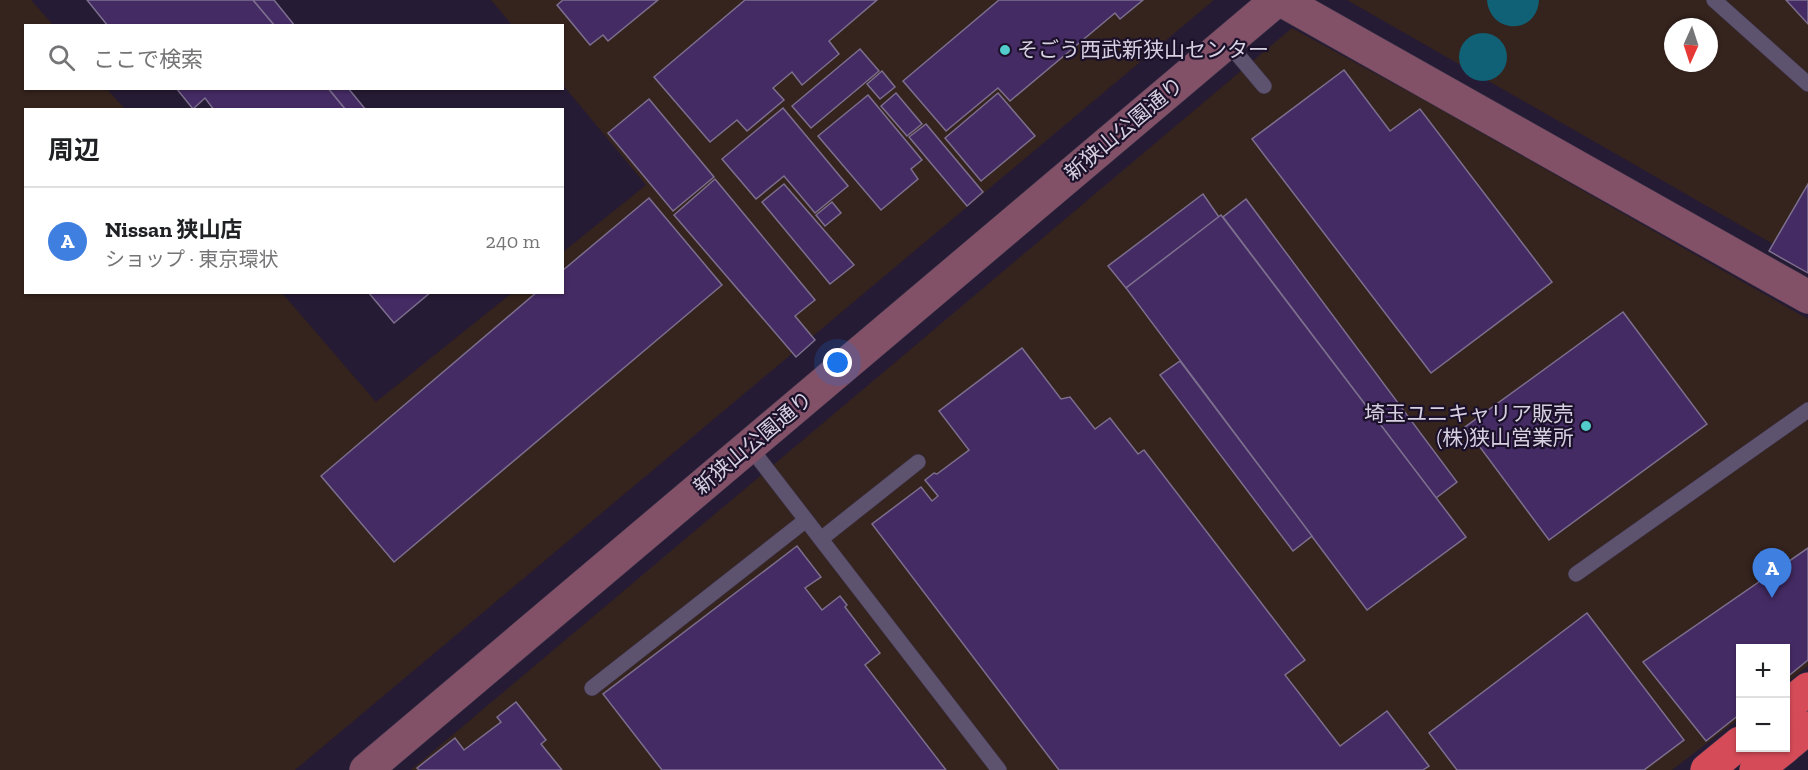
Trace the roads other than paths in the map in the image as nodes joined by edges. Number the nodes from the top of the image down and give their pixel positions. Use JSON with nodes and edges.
{"nodes":[{"id":1,"x":1279,"y":0,"type":"edge"},
{"id":2,"x":1714,"y":0,"type":"edge"},
{"id":3,"x":1227,"y":42,"type":"junction"},
{"id":4,"x":1808,"y":84,"type":"edge"},
{"id":5,"x":1264,"y":86,"type":"dead end"},
{"id":6,"x":1808,"y":297,"type":"edge"},
{"id":7,"x":1808,"y":410,"type":"edge"},
{"id":8,"x":749,"y":446,"type":"junction"},
{"id":9,"x":918,"y":462,"type":"dead end"},
{"id":10,"x":806,"y":520,"type":"junction"},
{"id":11,"x":821,"y":539,"type":"junction"},
{"id":12,"x":1576,"y":574,"type":"dead end"},
{"id":13,"x":592,"y":688,"type":"dead end"},
{"id":14,"x":1808,"y":689,"type":"edge"},
{"id":15,"x":1790,"y":703,"type":"edge"},
{"id":16,"x":1808,"y":728,"type":"edge"},
{"id":17,"x":1790,"y":743,"type":"edge"},
{"id":18,"x":1736,"y":746,"type":"edge"},
{"id":19,"x":1779,"y":752,"type":"edge"},
{"id":20,"x":366,"y":770,"type":"edge"},
{"id":21,"x":999,"y":770,"type":"edge"},
{"id":22,"x":1707,"y":770,"type":"edge"},
{"id":23,"x":1756,"y":770,"type":"edge"}],
"edges":[{"from":1,"to":3,"type":"street","name":"新狭山公園通り"},
{"from":1,"to":6,"type":"street"},
{"from":2,"to":4,"type":"lane"},
{"from":3,"to":5,"type":"lane"},
{"from":3,"to":8,"type":"street","name":"新狭山公園通り"},
{"from":7,"to":12,"type":"lane"},
{"from":8,"to":10,"type":"lane"},
{"from":8,"to":20,"type":"street","name":"新狭山公園通り"},
{"from":9,"to":11,"type":"lane"},
{"from":10,"to":11,"type":"lane"},
{"from":10,"to":13,"type":"lane"},
{"from":11,"to":21,"type":"lane"},
{"from":14,"to":15,"type":"highway"},
{"from":16,"to":17,"type":"highway"},
{"from":18,"to":22,"type":"highway"},
{"from":19,"to":23,"type":"highway"}]}
